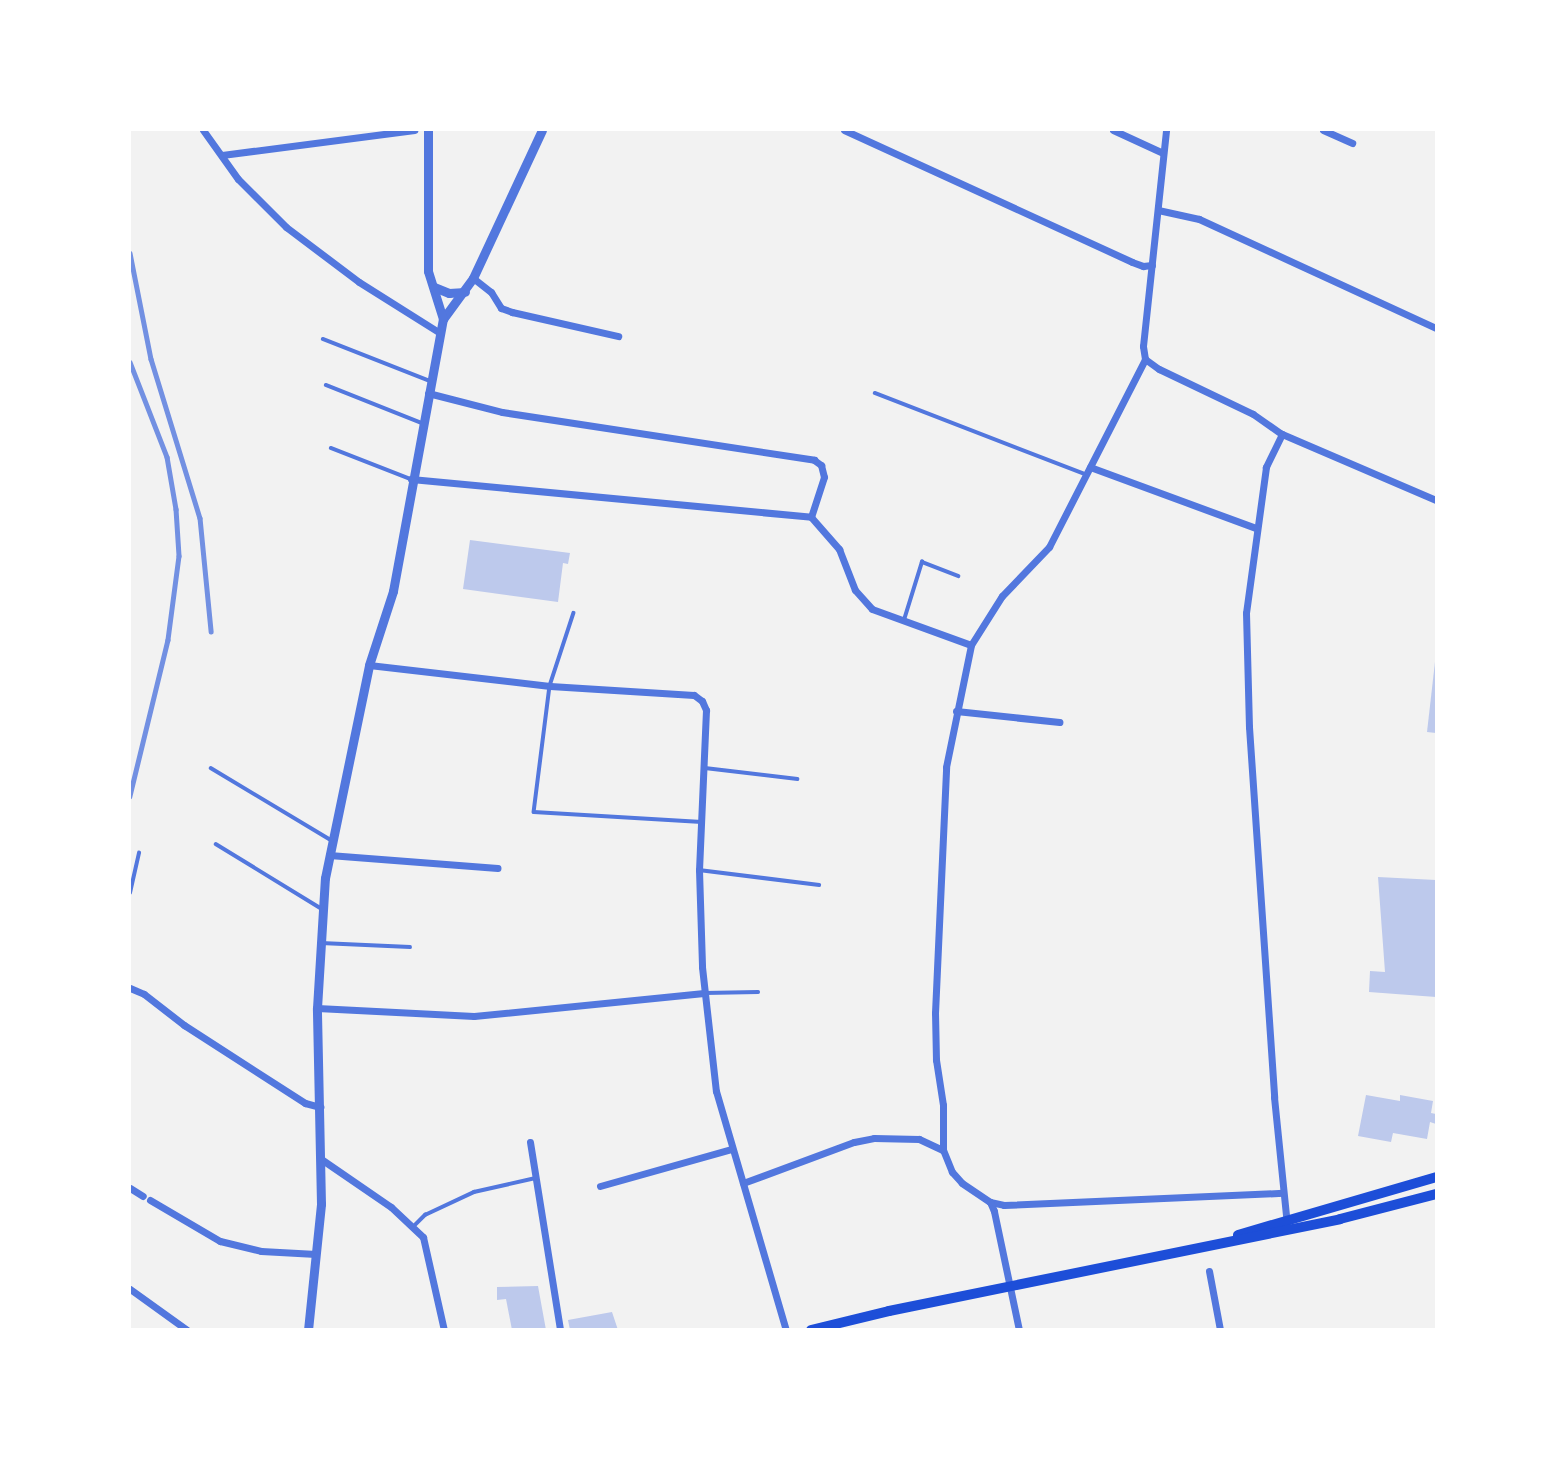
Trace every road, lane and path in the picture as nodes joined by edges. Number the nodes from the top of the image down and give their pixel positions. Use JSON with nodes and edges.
{"nodes":[{"id":1,"x":203,"y":130,"type":"edge"},
{"id":2,"x":414,"y":130,"type":"edge"},
{"id":3,"x":428,"y":130,"type":"edge"},
{"id":4,"x":542,"y":130,"type":"edge"},
{"id":5,"x":844,"y":130,"type":"edge"},
{"id":6,"x":1113,"y":130,"type":"edge"},
{"id":7,"x":1166,"y":130,"type":"edge"},
{"id":8,"x":1329,"y":131,"type":"edge"},
{"id":9,"x":1352,"y":143,"type":"dead end"},
{"id":10,"x":1163,"y":153,"type":"junction"},
{"id":11,"x":222,"y":155,"type":"junction"},
{"id":12,"x":1158,"y":210,"type":"junction"},
{"id":13,"x":1152,"y":265,"type":"junction"},
{"id":14,"x":473,"y":278,"type":"junction"},
{"id":15,"x":435,"y":287,"type":"junction"},
{"id":16,"x":465,"y":292,"type":"junction"},
{"id":17,"x":443,"y":319,"type":"junction"},
{"id":18,"x":1437,"y":328,"type":"edge"},
{"id":19,"x":440,"y":333,"type":"junction"},
{"id":20,"x":618,"y":336,"type":"dead end"},
{"id":21,"x":323,"y":339,"type":"dead end"},
{"id":22,"x":1145,"y":359,"type":"junction"},
{"id":23,"x":430,"y":381,"type":"junction"},
{"id":24,"x":326,"y":385,"type":"dead end"},
{"id":25,"x":428,"y":393,"type":"junction"},
{"id":26,"x":875,"y":393,"type":"dead end"},
{"id":27,"x":422,"y":423,"type":"junction"},
{"id":28,"x":1282,"y":434,"type":"junction"},
{"id":29,"x":331,"y":448,"type":"dead end"},
{"id":30,"x":1089,"y":471,"type":"junction"},
{"id":31,"x":411,"y":479,"type":"junction"},
{"id":32,"x":1437,"y":500,"type":"edge"},
{"id":33,"x":811,"y":517,"type":"junction"},
{"id":34,"x":1255,"y":528,"type":"junction"},
{"id":35,"x":958,"y":576,"type":"dead end"},
{"id":36,"x":574,"y":613,"type":"dead end"},
{"id":37,"x":904,"y":620,"type":"junction"},
{"id":38,"x":971,"y":645,"type":"junction"},
{"id":39,"x":369,"y":665,"type":"junction"},
{"id":40,"x":550,"y":685,"type":"junction"},
{"id":41,"x":956,"y":711,"type":"junction"},
{"id":42,"x":1059,"y":722,"type":"dead end"},
{"id":43,"x":211,"y":768,"type":"dead end"},
{"id":44,"x":704,"y":768,"type":"junction"},
{"id":45,"x":797,"y":779,"type":"dead end"},
{"id":46,"x":702,"y":822,"type":"junction"},
{"id":47,"x":331,"y":840,"type":"junction"},
{"id":48,"x":216,"y":844,"type":"dead end"},
{"id":49,"x":139,"y":853,"type":"dead end"},
{"id":50,"x":329,"y":855,"type":"junction"},
{"id":51,"x":498,"y":868,"type":"dead end"},
{"id":52,"x":699,"y":870,"type":"junction"},
{"id":53,"x":819,"y":885,"type":"dead end"},
{"id":54,"x":130,"y":893,"type":"edge"},
{"id":55,"x":322,"y":909,"type":"junction"},
{"id":56,"x":319,"y":943,"type":"junction"},
{"id":57,"x":410,"y":947,"type":"dead end"},
{"id":58,"x":130,"y":988,"type":"edge"},
{"id":59,"x":758,"y":992,"type":"dead end"},
{"id":60,"x":704,"y":993,"type":"junction"},
{"id":61,"x":317,"y":1007,"type":"junction"},
{"id":62,"x":320,"y":1107,"type":"junction"},
{"id":63,"x":530,"y":1142,"type":"dead end"},
{"id":64,"x":732,"y":1149,"type":"junction"},
{"id":65,"x":943,"y":1150,"type":"junction"},
{"id":66,"x":321,"y":1159,"type":"junction"},
{"id":67,"x":1437,"y":1177,"type":"edge"},
{"id":68,"x":536,"y":1178,"type":"junction"},
{"id":69,"x":743,"y":1183,"type":"junction"},
{"id":70,"x":600,"y":1186,"type":"dead end"},
{"id":71,"x":130,"y":1188,"type":"edge"},
{"id":72,"x":1283,"y":1193,"type":"junction"},
{"id":73,"x":1437,"y":1194,"type":"edge"},
{"id":74,"x":990,"y":1202,"type":"junction"},
{"id":75,"x":1288,"y":1225,"type":"junction"},
{"id":76,"x":414,"y":1226,"type":"junction"},
{"id":77,"x":316,"y":1254,"type":"junction"},
{"id":78,"x":1209,"y":1271,"type":"dead end"},
{"id":79,"x":1011,"y":1286,"type":"junction"},
{"id":80,"x":130,"y":1289,"type":"edge"},
{"id":81,"x":187,"y":1329,"type":"edge"},
{"id":82,"x":308,"y":1329,"type":"edge"},
{"id":83,"x":444,"y":1329,"type":"edge"},
{"id":84,"x":559,"y":1329,"type":"edge"},
{"id":85,"x":786,"y":1329,"type":"edge"},
{"id":86,"x":811,"y":1329,"type":"edge"},
{"id":87,"x":1019,"y":1329,"type":"edge"},
{"id":88,"x":1220,"y":1329,"type":"edge"}],
"edges":[{"from":1,"to":11,"type":"street"},
{"from":2,"to":11,"type":"street"},
{"from":3,"to":15,"type":"street"},
{"from":4,"to":14,"type":"street"},
{"from":5,"to":13,"type":"street"},
{"from":6,"to":10,"type":"street"},
{"from":7,"to":10,"type":"street"},
{"from":8,"to":9,"type":"street"},
{"from":10,"to":12,"type":"street"},
{"from":11,"to":19,"type":"street"},
{"from":12,"to":13,"type":"street"},
{"from":12,"to":18,"type":"street"},
{"from":13,"to":22,"type":"street"},
{"from":14,"to":16,"type":"street"},
{"from":14,"to":20,"type":"street"},
{"from":15,"to":16,"type":"street"},
{"from":15,"to":17,"type":"street"},
{"from":16,"to":17,"type":"street"},
{"from":17,"to":19,"type":"street"},
{"from":19,"to":23,"type":"street"},
{"from":21,"to":23,"type":"lane"},
{"from":22,"to":28,"type":"street"},
{"from":22,"to":30,"type":"street"},
{"from":23,"to":25,"type":"street"},
{"from":24,"to":27,"type":"lane"},
{"from":25,"to":27,"type":"street"},
{"from":25,"to":33,"type":"street"},
{"from":26,"to":30,"type":"lane"},
{"from":27,"to":31,"type":"street"},
{"from":28,"to":32,"type":"street"},
{"from":28,"to":34,"type":"street"},
{"from":29,"to":31,"type":"lane"},
{"from":30,"to":34,"type":"street"},
{"from":30,"to":38,"type":"street"},
{"from":31,"to":33,"type":"street"},
{"from":31,"to":39,"type":"street"},
{"from":33,"to":37,"type":"street"},
{"from":34,"to":72,"type":"street"},
{"from":35,"to":37,"type":"lane"},
{"from":36,"to":40,"type":"lane"},
{"from":37,"to":38,"type":"street"},
{"from":38,"to":41,"type":"street"},
{"from":39,"to":40,"type":"street"},
{"from":39,"to":47,"type":"street"},
{"from":40,"to":44,"type":"street"},
{"from":40,"to":46,"type":"lane"},
{"from":41,"to":42,"type":"street"},
{"from":41,"to":65,"type":"street"},
{"from":43,"to":47,"type":"lane"},
{"from":44,"to":45,"type":"lane"},
{"from":44,"to":46,"type":"street"},
{"from":46,"to":52,"type":"street"},
{"from":47,"to":50,"type":"street"},
{"from":48,"to":55,"type":"lane"},
{"from":49,"to":54,"type":"lane"},
{"from":50,"to":51,"type":"street"},
{"from":50,"to":55,"type":"street"},
{"from":52,"to":53,"type":"lane"},
{"from":52,"to":60,"type":"street"},
{"from":55,"to":56,"type":"street"},
{"from":56,"to":57,"type":"lane"},
{"from":56,"to":61,"type":"street"},
{"from":58,"to":62,"type":"street"},
{"from":59,"to":60,"type":"lane"},
{"from":60,"to":61,"type":"street"},
{"from":60,"to":64,"type":"street"},
{"from":61,"to":62,"type":"street"},
{"from":62,"to":66,"type":"street"},
{"from":63,"to":68,"type":"street"},
{"from":64,"to":69,"type":"street"},
{"from":64,"to":70,"type":"street"},
{"from":65,"to":69,"type":"street"},
{"from":65,"to":74,"type":"street"},
{"from":66,"to":76,"type":"street"},
{"from":66,"to":77,"type":"street"},
{"from":67,"to":75,"type":"main road"},
{"from":68,"to":76,"type":"lane"},
{"from":68,"to":84,"type":"street"},
{"from":69,"to":85,"type":"street"},
{"from":71,"to":77,"type":"street"},
{"from":72,"to":74,"type":"street"},
{"from":72,"to":75,"type":"street"},
{"from":73,"to":75,"type":"main road"},
{"from":74,"to":79,"type":"street"},
{"from":75,"to":79,"type":"main road"},
{"from":76,"to":83,"type":"street"},
{"from":77,"to":82,"type":"street"},
{"from":78,"to":88,"type":"street"},
{"from":79,"to":86,"type":"main road"},
{"from":79,"to":87,"type":"street"},
{"from":80,"to":81,"type":"street"}]}
